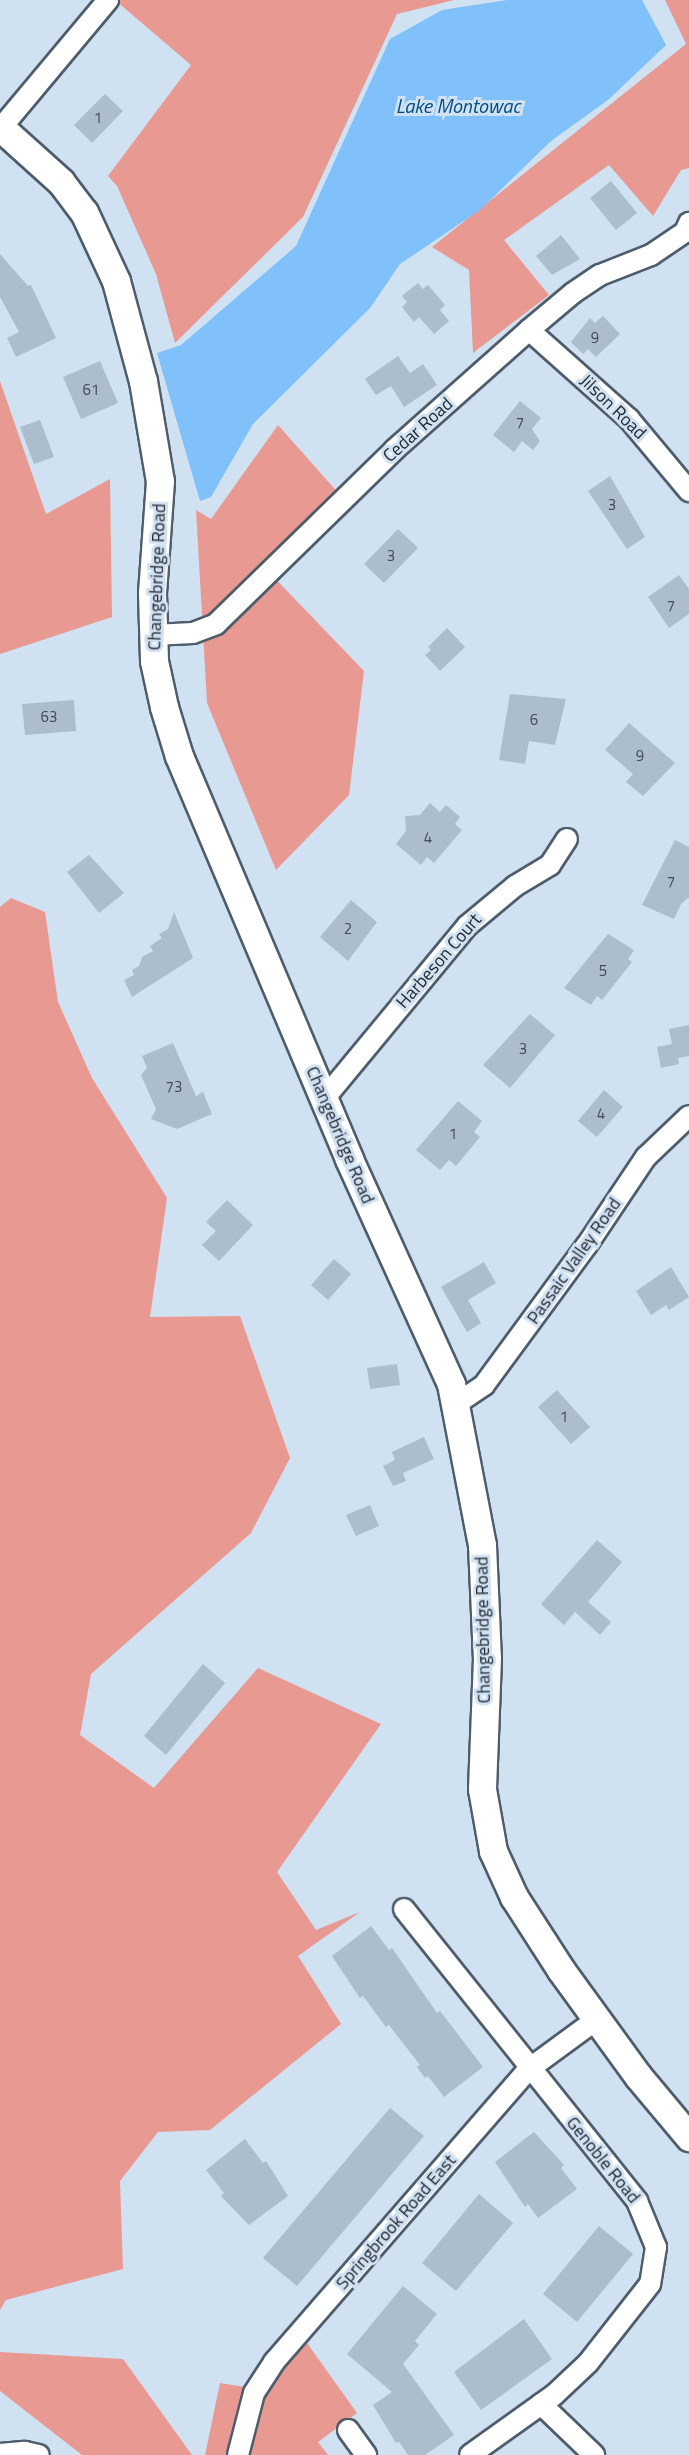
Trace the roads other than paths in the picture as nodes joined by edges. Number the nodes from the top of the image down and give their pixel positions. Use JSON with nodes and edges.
{"nodes":[{"id":1,"x":108,"y":0,"type":"edge"},
{"id":2,"x":1,"y":127,"type":"edge"},
{"id":3,"x":689,"y":223,"type":"edge"},
{"id":4,"x":529,"y":330,"type":"junction"},
{"id":5,"x":689,"y":491,"type":"edge"},
{"id":6,"x":153,"y":635,"type":"junction"},
{"id":7,"x":567,"y":839,"type":"dead end"},
{"id":8,"x":324,"y":1099,"type":"junction"},
{"id":9,"x":689,"y":1116,"type":"edge"},
{"id":10,"x":456,"y":1404,"type":"junction"},
{"id":11,"x":404,"y":1909,"type":"dead end"},
{"id":12,"x":597,"y":2019,"type":"junction"},
{"id":13,"x":529,"y":2069,"type":"junction"},
{"id":14,"x":689,"y":2137,"type":"edge"},
{"id":15,"x":541,"y":2404,"type":"junction"},
{"id":16,"x":348,"y":2430,"type":"dead end"},
{"id":17,"x":0,"y":2454,"type":"edge"},
{"id":18,"x":39,"y":2455,"type":"edge"},
{"id":19,"x":238,"y":2455,"type":"edge"},
{"id":20,"x":366,"y":2455,"type":"edge"},
{"id":21,"x":470,"y":2455,"type":"edge"},
{"id":22,"x":594,"y":2455,"type":"edge"}],
"edges":[{"from":1,"to":2,"type":"street"},
{"from":2,"to":6,"type":"main road","name":"Changebridge Road"},
{"from":3,"to":4,"type":"street","name":"Cedar Road"},
{"from":4,"to":5,"type":"street","name":"Jilson Road"},
{"from":4,"to":6,"type":"street","name":"Cedar Road"},
{"from":6,"to":8,"type":"main road","name":"Changebridge Road"},
{"from":7,"to":8,"type":"street","name":"Harbeson Court"},
{"from":8,"to":10,"type":"main road","name":"Changebridge Road"},
{"from":9,"to":10,"type":"street","name":"Passaic Valley Road"},
{"from":10,"to":12,"type":"main road","name":"Changebridge Road"},
{"from":11,"to":13,"type":"street","name":"Genoble Road"},
{"from":12,"to":13,"type":"street","name":"Springbrook Road East"},
{"from":12,"to":14,"type":"main road","name":"Changebridge Road"},
{"from":13,"to":15,"type":"street","name":"Genoble Road"},
{"from":13,"to":19,"type":"street","name":"Springbrook Road East"},
{"from":15,"to":21,"type":"street","name":"Genoble Road"},
{"from":15,"to":22,"type":"street"},
{"from":16,"to":20,"type":"street"},
{"from":17,"to":18,"type":"street"}]}
